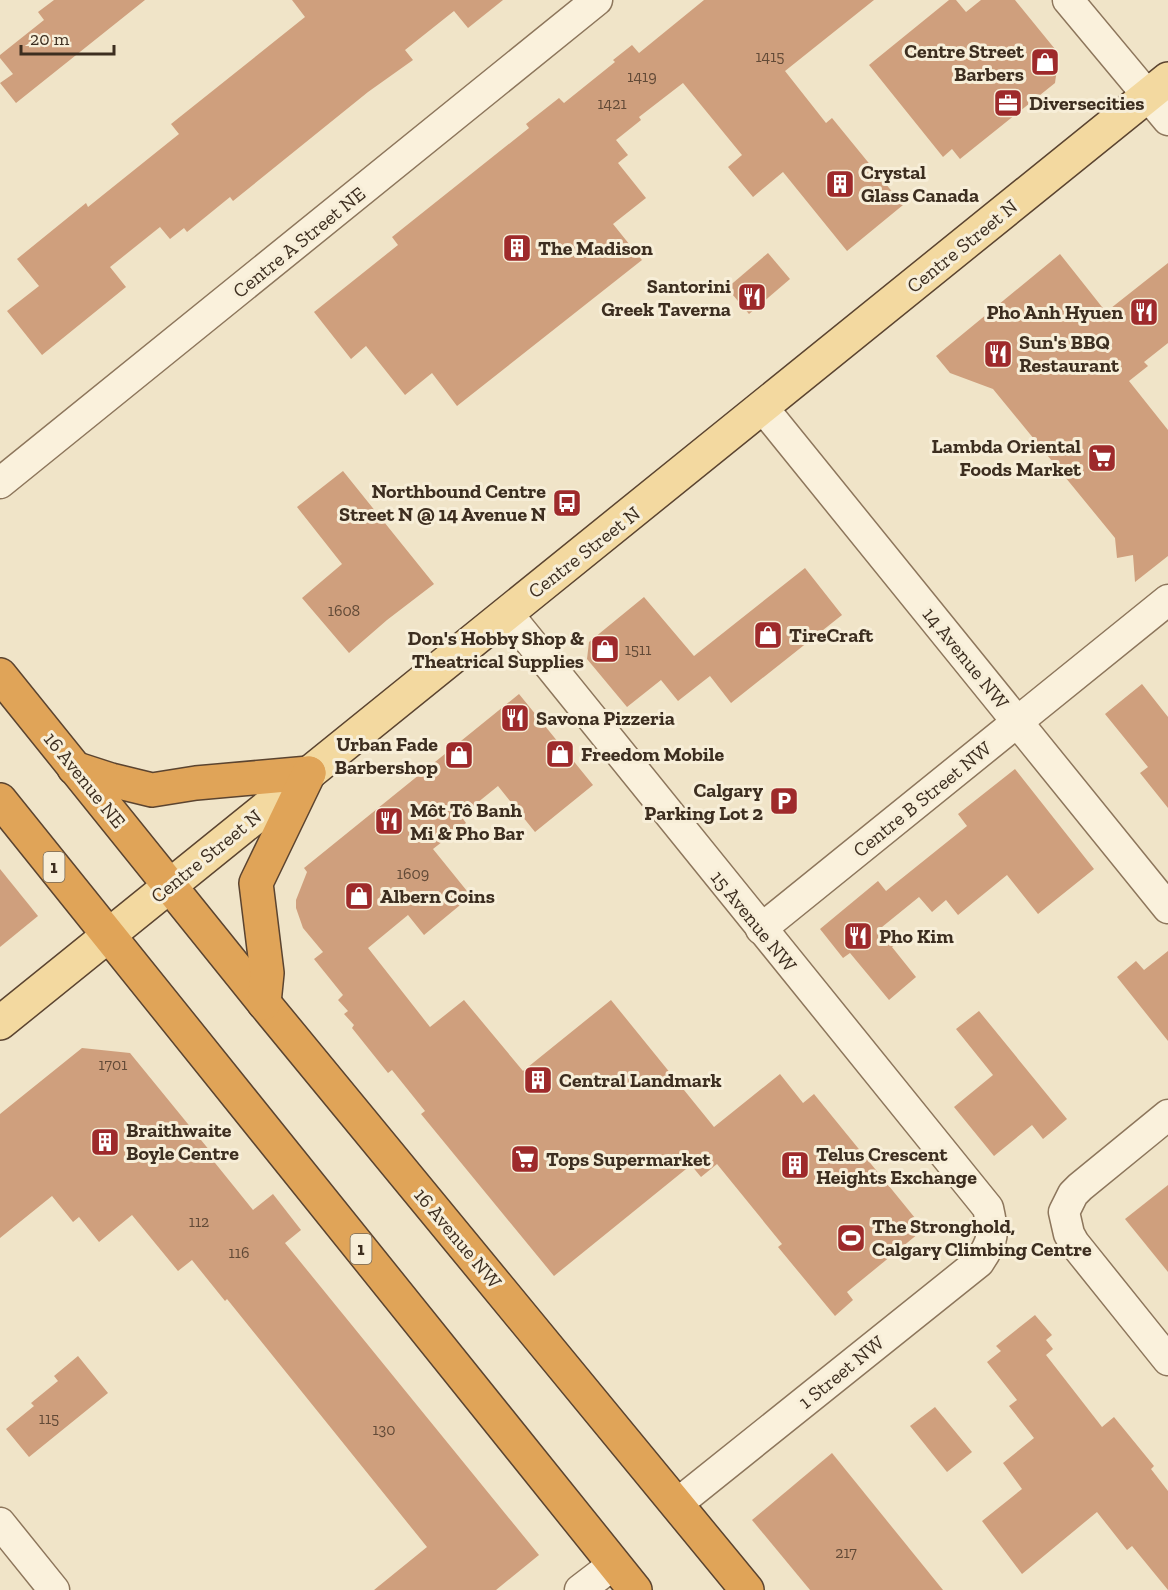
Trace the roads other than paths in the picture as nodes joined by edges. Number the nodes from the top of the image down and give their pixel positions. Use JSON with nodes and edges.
{"nodes":[{"id":1,"x":597,"y":0,"type":"edge"},
{"id":2,"x":1068,"y":0,"type":"edge"},
{"id":3,"x":1161,"y":98,"type":"edge"},
{"id":4,"x":763,"y":408,"type":"junction"},
{"id":5,"x":0,"y":483,"type":"edge"},
{"id":6,"x":1168,"y":600,"type":"edge"},
{"id":7,"x":507,"y":613,"type":"junction"},
{"id":8,"x":0,"y":675,"type":"edge"},
{"id":9,"x":1017,"y":722,"type":"junction"},
{"id":10,"x":74,"y":768,"type":"junction"},
{"id":11,"x":309,"y":773,"type":"junction"},
{"id":12,"x":0,"y":800,"type":"edge"},
{"id":13,"x":171,"y":885,"type":"junction"},
{"id":14,"x":1168,"y":908,"type":"edge"},
{"id":15,"x":761,"y":929,"type":"junction"},
{"id":16,"x":109,"y":934,"type":"junction"},
{"id":17,"x":264,"y":1003,"type":"junction"},
{"id":18,"x":0,"y":1023,"type":"edge"},
{"id":19,"x":1168,"y":1115,"type":"edge"},
{"id":20,"x":993,"y":1233,"type":"joint"},
{"id":21,"x":1168,"y":1360,"type":"edge"},
{"id":22,"x":677,"y":1504,"type":"junction"},
{"id":23,"x":0,"y":1522,"type":"edge"},
{"id":24,"x":614,"y":1564,"type":"junction"},
{"id":25,"x":54,"y":1590,"type":"edge"},
{"id":26,"x":580,"y":1590,"type":"edge"},
{"id":27,"x":635,"y":1590,"type":"edge"},
{"id":28,"x":747,"y":1590,"type":"edge"}],
"edges":[{"from":1,"to":5,"type":"street","name":"Centre A Street NE"},
{"from":2,"to":3,"type":"street"},
{"from":3,"to":4,"type":"main road","name":"Centre Street N"},
{"from":4,"to":7,"type":"main road","name":"Centre Street N"},
{"from":4,"to":9,"type":"street","name":"14 Avenue NW"},
{"from":6,"to":9,"type":"street","name":"Centre B Street NW"},
{"from":7,"to":11,"type":"main road","name":"Centre Street N"},
{"from":7,"to":15,"type":"street","name":"15 Avenue NW"},
{"from":8,"to":10,"type":"highway","name":"16 Avenue NE"},
{"from":9,"to":14,"type":"street","name":"14 Avenue NW"},
{"from":9,"to":15,"type":"street","name":"Centre B Street NW"},
{"from":10,"to":11,"type":"highway"},
{"from":10,"to":13,"type":"highway","name":"16 Avenue NE"},
{"from":11,"to":13,"type":"main road","name":"Centre Street N"},
{"from":11,"to":17,"type":"highway"},
{"from":12,"to":16,"type":"highway","number":"1"},
{"from":13,"to":16,"type":"main road","name":"Centre Street N"},
{"from":13,"to":17,"type":"highway","name":"16 Avenue NW"},
{"from":15,"to":20,"type":"street","name":"15 Avenue NW"},
{"from":16,"to":18,"type":"main road","name":"Centre Street N"},
{"from":16,"to":24,"type":"highway","number":"1"},
{"from":17,"to":22,"type":"highway","name":"16 Avenue NW"},
{"from":19,"to":21,"type":"street"},
{"from":20,"to":22,"type":"street","name":"1 Street NW"},
{"from":22,"to":28,"type":"highway","name":"16 Avenue NW"},
{"from":23,"to":25,"type":"street"},
{"from":24,"to":26,"type":"street"},
{"from":24,"to":27,"type":"highway","number":"1"}]}
